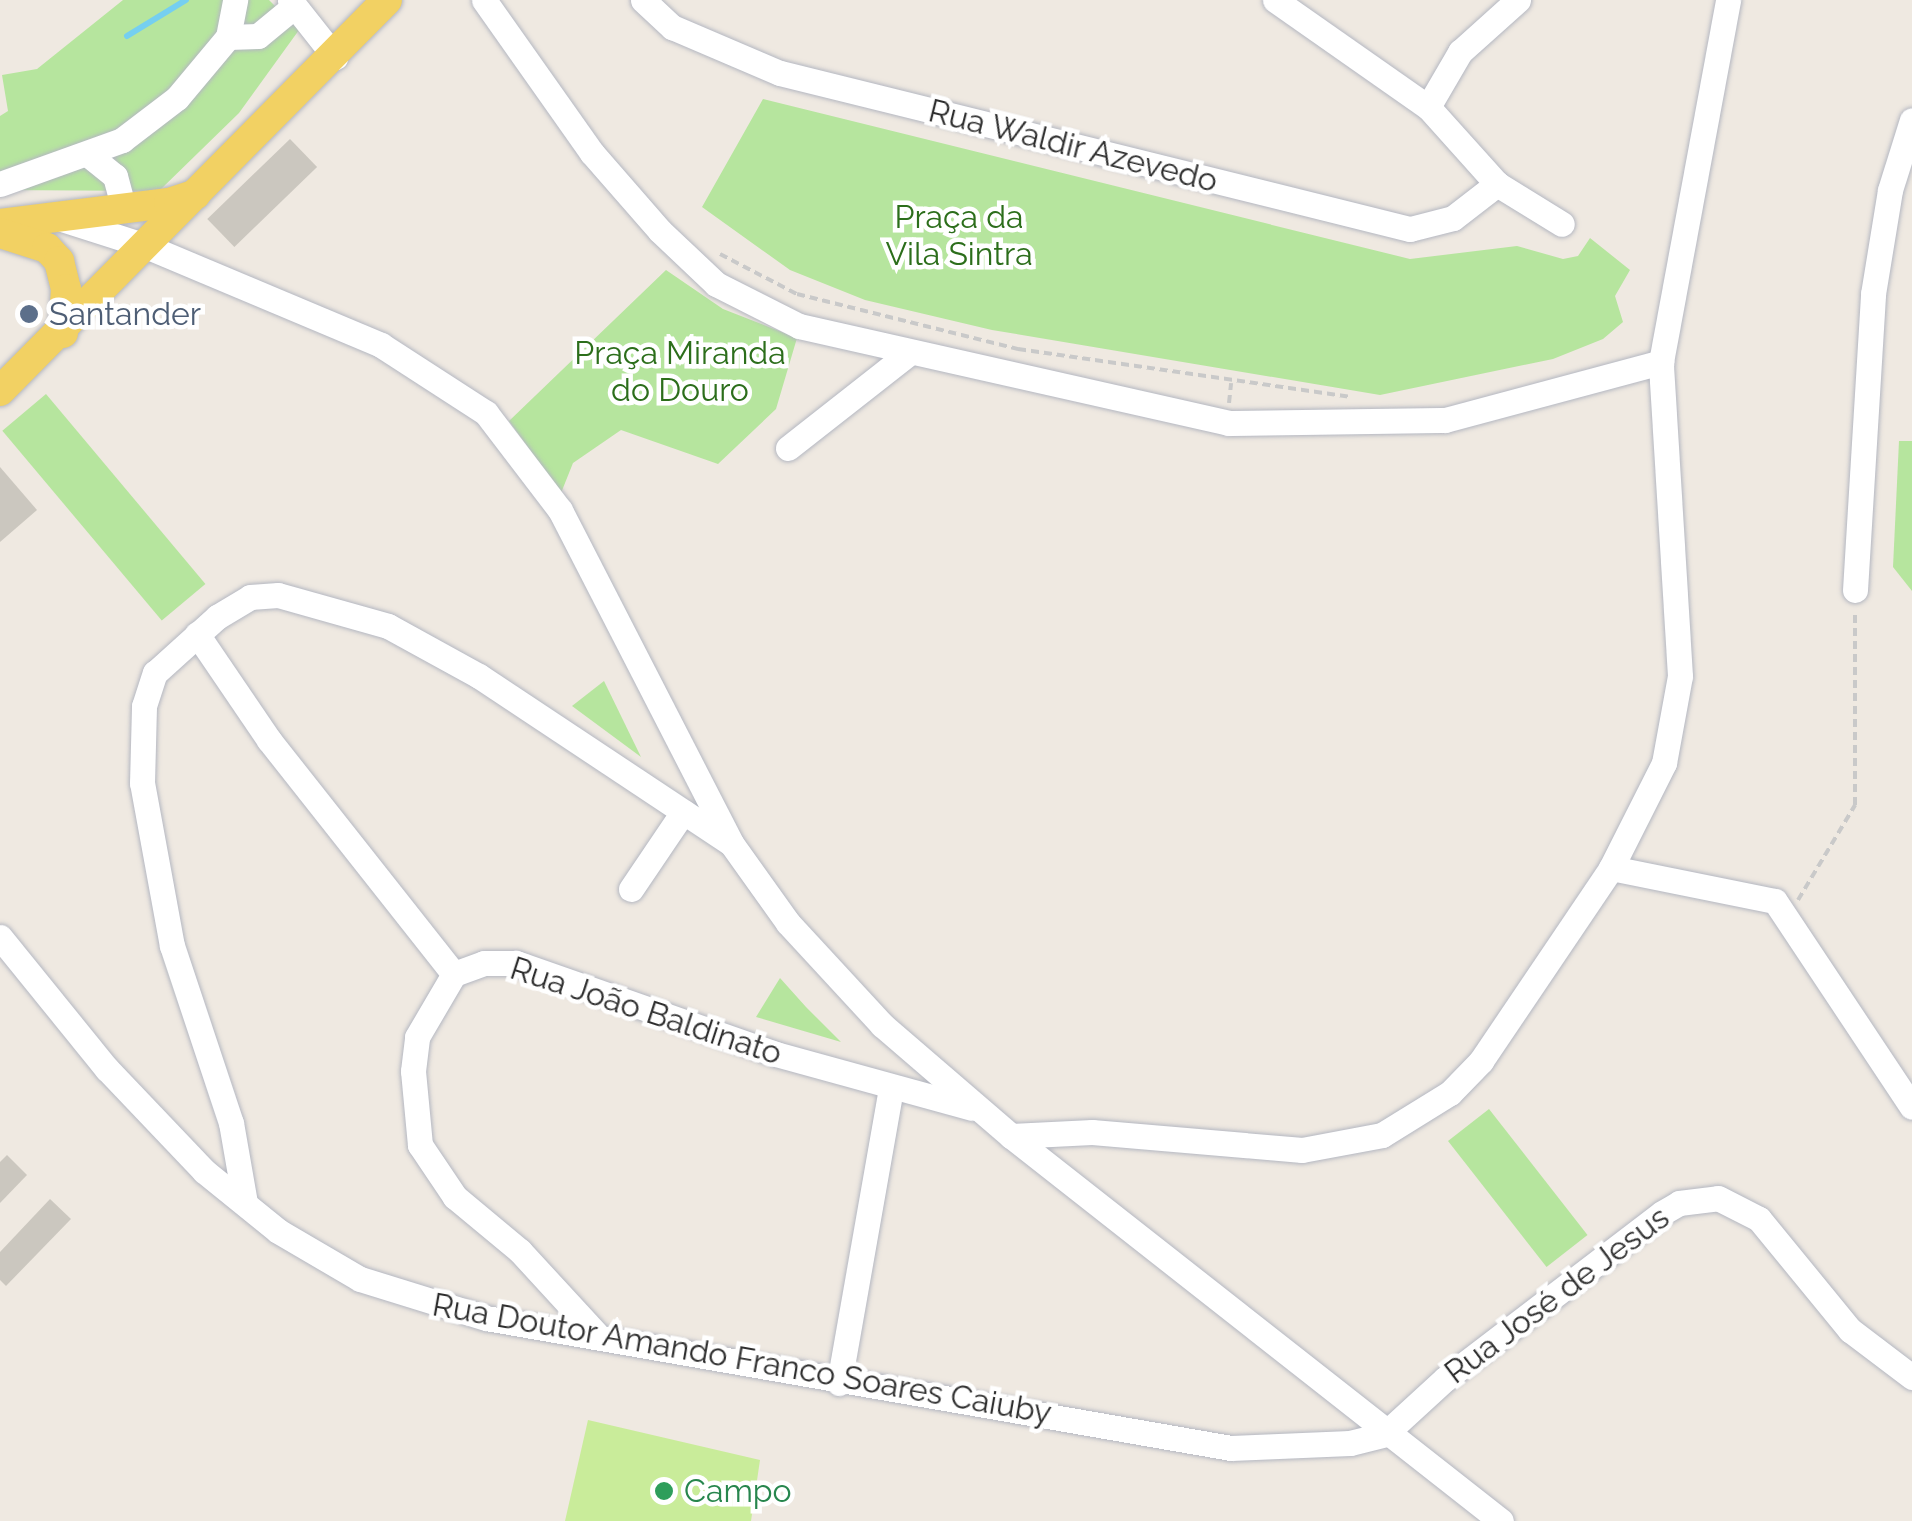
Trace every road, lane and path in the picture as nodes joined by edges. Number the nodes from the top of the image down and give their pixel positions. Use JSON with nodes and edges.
{"nodes":[{"id":1,"x":235,"y":0,"type":"edge"},
{"id":2,"x":388,"y":0,"type":"edge"},
{"id":3,"x":484,"y":0,"type":"edge"},
{"id":4,"x":1518,"y":0,"type":"edge"},
{"id":5,"x":1728,"y":0,"type":"edge"},
{"id":6,"x":1286,"y":2,"type":"edge"},
{"id":7,"x":291,"y":4,"type":"edge"},
{"id":8,"x":646,"y":6,"type":"edge"},
{"id":9,"x":228,"y":37,"type":"junction"},
{"id":10,"x":335,"y":57,"type":"junction"},
{"id":11,"x":1428,"y":107,"type":"junction"},
{"id":12,"x":1912,"y":120,"type":"edge"},
{"id":13,"x":90,"y":156,"type":"junction"},
{"id":14,"x":0,"y":184,"type":"edge"},
{"id":15,"x":1497,"y":184,"type":"junction"},
{"id":16,"x":203,"y":191,"type":"junction"},
{"id":17,"x":124,"y":210,"type":"junction"},
{"id":18,"x":47,"y":216,"type":"junction"},
{"id":19,"x":0,"y":224,"type":"edge"},
{"id":20,"x":1562,"y":224,"type":"dead end"},
{"id":21,"x":0,"y":234,"type":"edge"},
{"id":22,"x":146,"y":246,"type":"junction"},
{"id":23,"x":712,"y":249,"type":"dead end"},
{"id":24,"x":63,"y":333,"type":"junction"},
{"id":25,"x":908,"y":354,"type":"junction"},
{"id":26,"x":1662,"y":362,"type":"junction"},
{"id":27,"x":0,"y":391,"type":"edge"},
{"id":28,"x":1355,"y":398,"type":"dead end"},
{"id":29,"x":788,"y":448,"type":"dead end"},
{"id":30,"x":1855,"y":590,"type":"joint"},
{"id":31,"x":197,"y":634,"type":"junction"},
{"id":32,"x":683,"y":812,"type":"junction"},
{"id":33,"x":731,"y":843,"type":"junction"},
{"id":34,"x":1611,"y":868,"type":"junction"},
{"id":35,"x":631,"y":889,"type":"dead end"},
{"id":36,"x":1788,"y":917,"type":"junction"},
{"id":37,"x":0,"y":937,"type":"edge"},
{"id":38,"x":454,"y":974,"type":"junction"},
{"id":39,"x":891,"y":1088,"type":"junction"},
{"id":40,"x":1912,"y":1107,"type":"edge"},
{"id":41,"x":980,"y":1110,"type":"junction"},
{"id":42,"x":1010,"y":1136,"type":"junction"},
{"id":43,"x":246,"y":1203,"type":"junction"},
{"id":44,"x":599,"y":1337,"type":"junction"},
{"id":45,"x":1912,"y":1377,"type":"edge"},
{"id":46,"x":839,"y":1383,"type":"junction"},
{"id":47,"x":1384,"y":1434,"type":"junction"},
{"id":48,"x":1501,"y":1521,"type":"edge"}],
"edges":[{"from":1,"to":9,"type":"street"},
{"from":2,"to":10,"type":"main road"},
{"from":3,"to":25,"type":"street"},
{"from":4,"to":11,"type":"street"},
{"from":5,"to":26,"type":"street"},
{"from":6,"to":11,"type":"street"},
{"from":7,"to":9,"type":"street"},
{"from":7,"to":10,"type":"street"},
{"from":8,"to":15,"type":"street","name":"Rua Waldir Azevedo"},
{"from":9,"to":13,"type":"street"},
{"from":10,"to":16,"type":"main road"},
{"from":11,"to":15,"type":"street"},
{"from":12,"to":30,"type":"street"},
{"from":13,"to":14,"type":"street"},
{"from":13,"to":17,"type":"street"},
{"from":15,"to":20,"type":"street"},
{"from":16,"to":17,"type":"main road"},
{"from":16,"to":22,"type":"main road"},
{"from":17,"to":18,"type":"main road"},
{"from":18,"to":19,"type":"main road"},
{"from":18,"to":22,"type":"street"},
{"from":21,"to":24,"type":"main road"},
{"from":22,"to":24,"type":"main road"},
{"from":22,"to":33,"type":"street"},
{"from":23,"to":28,"type":"path"},
{"from":24,"to":27,"type":"main road"},
{"from":25,"to":26,"type":"street"},
{"from":25,"to":29,"type":"street"},
{"from":26,"to":34,"type":"street"},
{"from":30,"to":36,"type":"path"},
{"from":31,"to":32,"type":"street"},
{"from":31,"to":38,"type":"street"},
{"from":31,"to":43,"type":"street"},
{"from":32,"to":33,"type":"street"},
{"from":32,"to":35,"type":"street"},
{"from":33,"to":41,"type":"street"},
{"from":34,"to":36,"type":"street"},
{"from":34,"to":42,"type":"street"},
{"from":36,"to":40,"type":"street"},
{"from":37,"to":43,"type":"street","name":"Rua Doutor Amando Franco Soares Caiuby"},
{"from":38,"to":39,"type":"street","name":"Rua João Baldinato"},
{"from":38,"to":44,"type":"street"},
{"from":39,"to":41,"type":"street","name":"Rua João Baldinato"},
{"from":39,"to":46,"type":"street"},
{"from":41,"to":42,"type":"street"},
{"from":42,"to":47,"type":"street"},
{"from":43,"to":44,"type":"street","name":"Rua Doutor Amando Franco Soares Caiuby"},
{"from":44,"to":46,"type":"street","name":"Rua Doutor Amando Franco Soares Caiuby"},
{"from":45,"to":47,"type":"street","name":"Rua José de Jesus"},
{"from":46,"to":47,"type":"street","name":"Rua Doutor Amando Franco Soares Caiuby"},
{"from":47,"to":48,"type":"street"}]}
